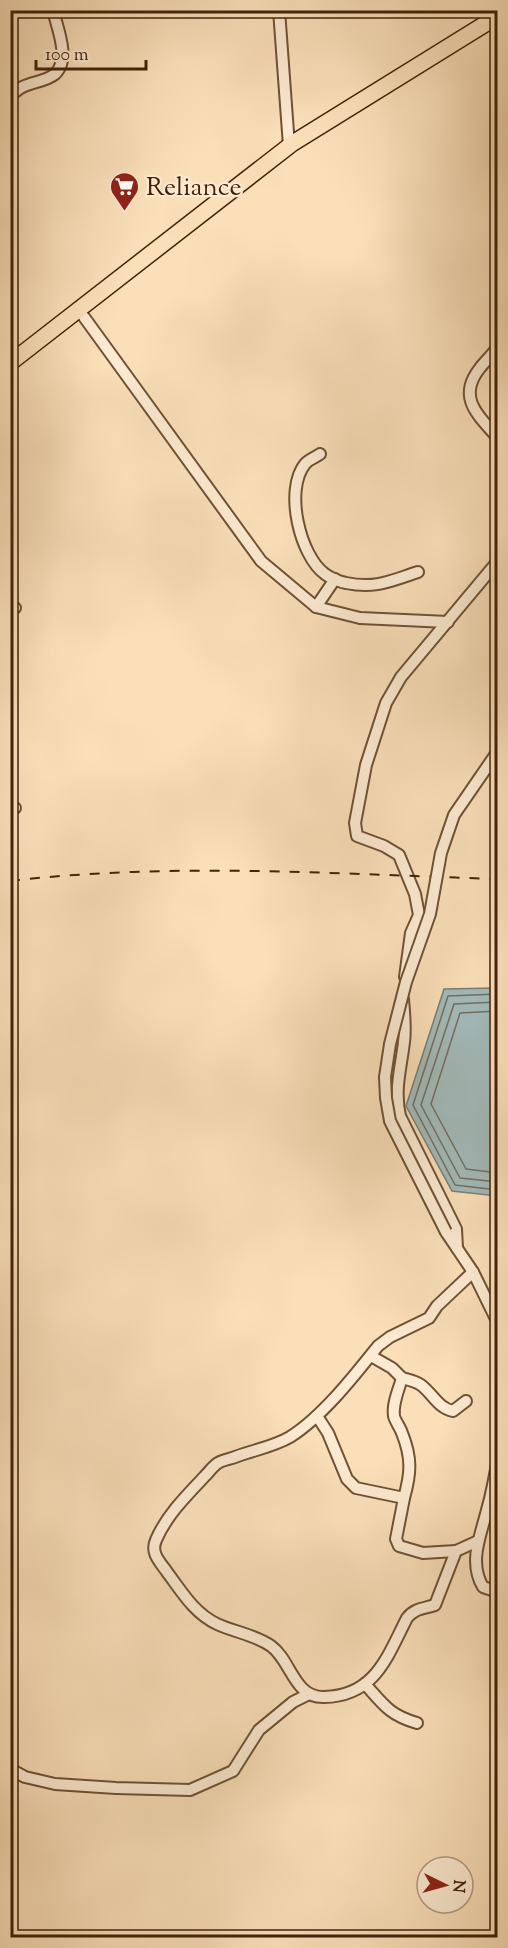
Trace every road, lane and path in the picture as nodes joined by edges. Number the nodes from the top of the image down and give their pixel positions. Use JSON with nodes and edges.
{"nodes":[{"id":1,"x":53,"y":10,"type":"edge"},
{"id":2,"x":279,"y":10,"type":"edge"},
{"id":3,"x":498,"y":16,"type":"edge"},
{"id":4,"x":498,"y":28,"type":"edge"},
{"id":5,"x":10,"y":98,"type":"edge"},
{"id":6,"x":289,"y":146,"type":"junction"},
{"id":7,"x":84,"y":316,"type":"junction"},
{"id":8,"x":498,"y":346,"type":"edge"},
{"id":9,"x":10,"y":363,"type":"edge"},
{"id":10,"x":10,"y":374,"type":"edge"},
{"id":11,"x":498,"y":438,"type":"edge"},
{"id":12,"x":320,"y":454,"type":"dead end"},
{"id":13,"x":498,"y":561,"type":"edge"},
{"id":14,"x":418,"y":572,"type":"dead end"},
{"id":15,"x":335,"y":579,"type":"junction"},
{"id":16,"x":316,"y":607,"type":"junction"},
{"id":17,"x":447,"y":622,"type":"junction"},
{"id":18,"x":498,"y":751,"type":"edge"},
{"id":19,"x":457,"y":1248,"type":"junction"},
{"id":20,"x":473,"y":1272,"type":"junction"},
{"id":21,"x":498,"y":1323,"type":"edge"},
{"id":22,"x":371,"y":1356,"type":"junction"},
{"id":23,"x":402,"y":1378,"type":"junction"},
{"id":24,"x":466,"y":1401,"type":"dead end"},
{"id":25,"x":317,"y":1416,"type":"junction"},
{"id":26,"x":498,"y":1458,"type":"edge"},
{"id":27,"x":404,"y":1498,"type":"junction"},
{"id":28,"x":478,"y":1541,"type":"junction"},
{"id":29,"x":456,"y":1551,"type":"junction"},
{"id":30,"x":498,"y":1592,"type":"edge"},
{"id":31,"x":365,"y":1684,"type":"junction"},
{"id":32,"x":309,"y":1694,"type":"junction"},
{"id":33,"x":417,"y":1723,"type":"dead end"},
{"id":34,"x":10,"y":1769,"type":"edge"}],
"edges":[{"from":1,"to":5,"type":"street"},
{"from":2,"to":6,"type":"street"},
{"from":3,"to":6,"type":"highway"},
{"from":4,"to":7,"type":"highway"},
{"from":6,"to":9,"type":"highway"},
{"from":7,"to":10,"type":"highway"},
{"from":7,"to":16,"type":"street"},
{"from":8,"to":11,"type":"street"},
{"from":12,"to":15,"type":"street"},
{"from":13,"to":17,"type":"street"},
{"from":14,"to":15,"type":"street"},
{"from":15,"to":16,"type":"street"},
{"from":16,"to":17,"type":"street"},
{"from":17,"to":19,"type":"street"},
{"from":18,"to":19,"type":"street","bridge":true},
{"from":19,"to":20,"type":"street"},
{"from":20,"to":21,"type":"street"},
{"from":20,"to":22,"type":"street"},
{"from":22,"to":23,"type":"street"},
{"from":22,"to":25,"type":"street"},
{"from":23,"to":24,"type":"street"},
{"from":23,"to":27,"type":"street"},
{"from":25,"to":27,"type":"street"},
{"from":25,"to":32,"type":"street"},
{"from":26,"to":28,"type":"street"},
{"from":27,"to":29,"type":"street"},
{"from":28,"to":29,"type":"street"},
{"from":28,"to":30,"type":"street"},
{"from":29,"to":31,"type":"street"},
{"from":31,"to":32,"type":"street"},
{"from":31,"to":33,"type":"street"},
{"from":32,"to":34,"type":"street"}]}
